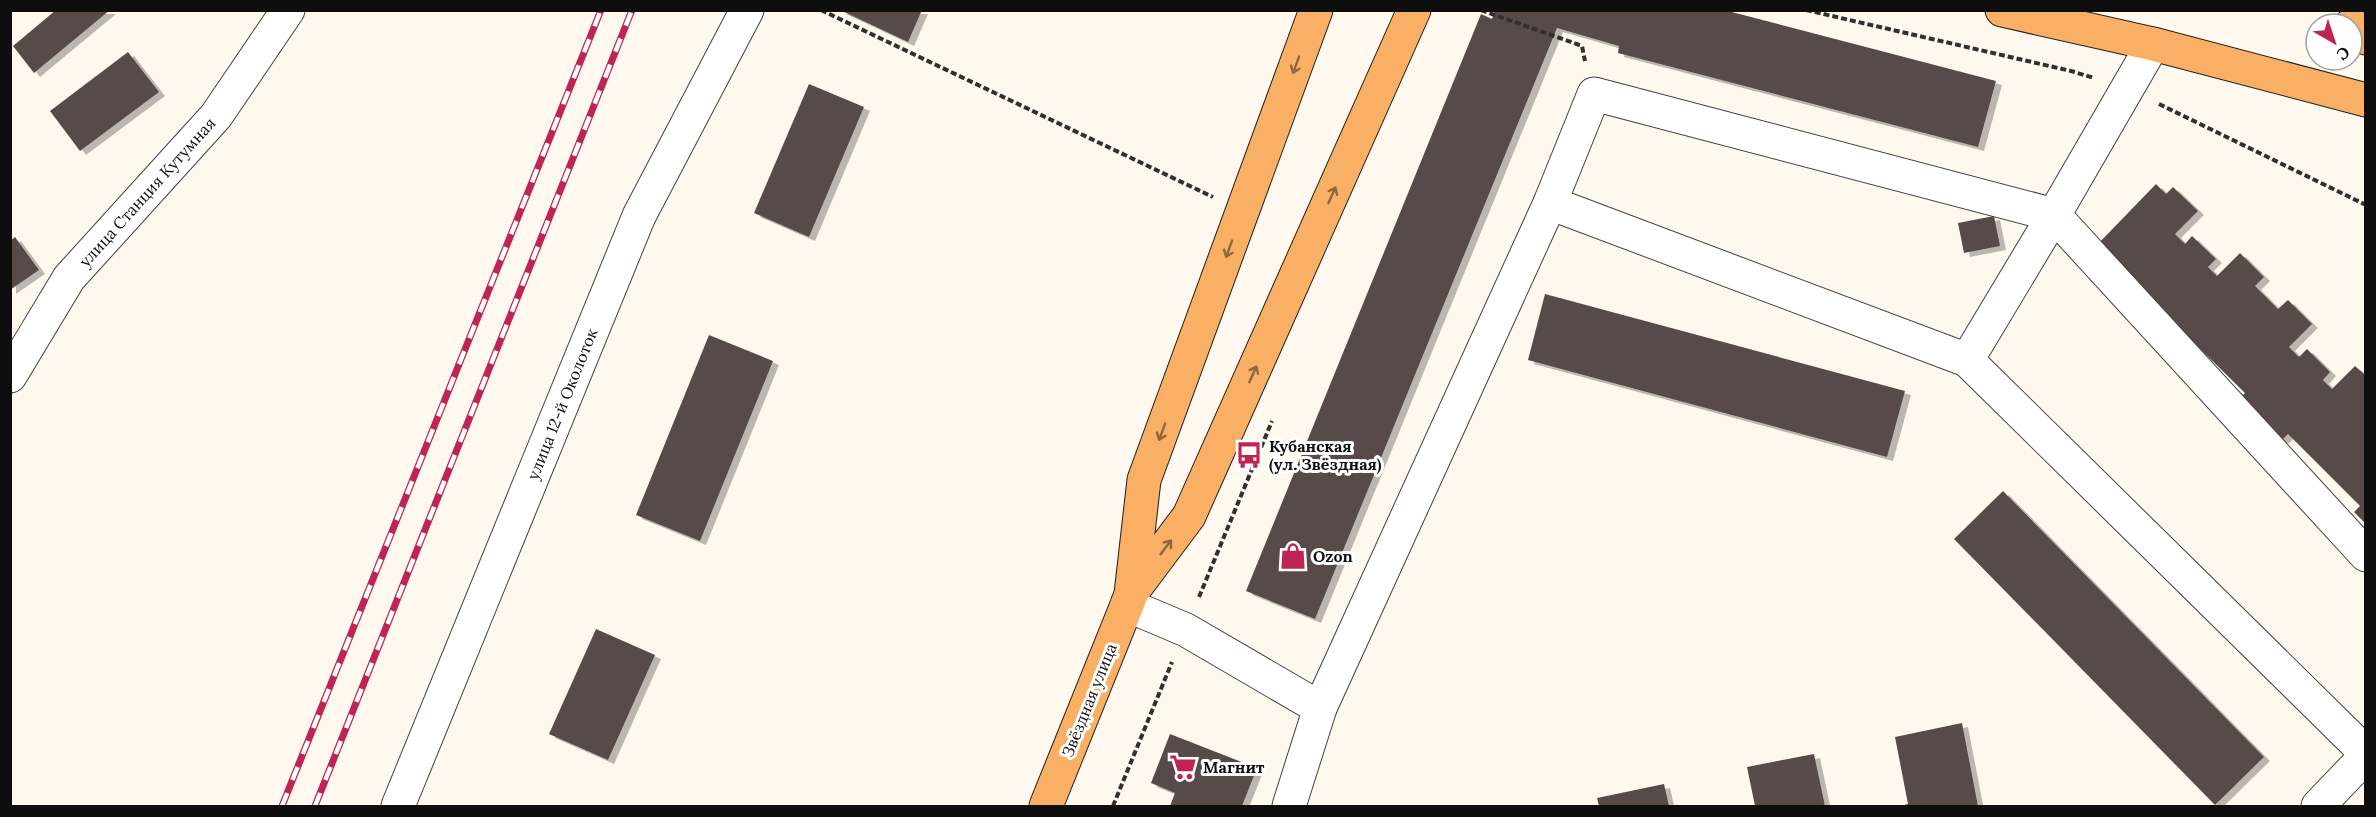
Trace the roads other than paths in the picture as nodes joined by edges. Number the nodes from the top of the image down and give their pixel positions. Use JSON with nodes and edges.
{"nodes":[{"id":1,"x":288,"y":10,"type":"edge"},
{"id":2,"x":747,"y":10,"type":"edge"},
{"id":3,"x":1316,"y":10,"type":"edge"},
{"id":4,"x":1414,"y":10,"type":"edge"},
{"id":5,"x":2002,"y":10,"type":"edge"},
{"id":6,"x":2153,"y":44,"type":"junction"},
{"id":7,"x":2366,"y":100,"type":"edge"},
{"id":8,"x":1550,"y":203,"type":"junction"},
{"id":9,"x":2054,"y":215,"type":"junction"},
{"id":10,"x":49,"y":313,"type":"junction"},
{"id":11,"x":10,"y":338,"type":"edge"},
{"id":12,"x":1967,"y":360,"type":"junction"},
{"id":13,"x":10,"y":376,"type":"edge"},
{"id":14,"x":2366,"y":555,"type":"edge"},
{"id":15,"x":1129,"y":600,"type":"junction"},
{"id":16,"x":1320,"y":708,"type":"junction"},
{"id":17,"x":2366,"y":755,"type":"edge"},
{"id":18,"x":1293,"y":803,"type":"edge"},
{"id":19,"x":398,"y":807,"type":"edge"},
{"id":20,"x":1046,"y":807,"type":"edge"},
{"id":21,"x":2318,"y":807,"type":"edge"}],
"edges":[{"from":1,"to":10,"type":"street","name":"улица Станция Кутумная"},
{"from":2,"to":19,"type":"street","name":"улица 12-й Околоток"},
{"from":3,"to":15,"type":"main road","one_way":true},
{"from":15,"to":4,"type":"main road","one_way":true},
{"from":5,"to":6,"type":"main road"},
{"from":6,"to":7,"type":"main road"},
{"from":6,"to":9,"type":"street"},
{"from":8,"to":9,"type":"street"},
{"from":8,"to":12,"type":"street"},
{"from":8,"to":16,"type":"street"},
{"from":9,"to":12,"type":"street"},
{"from":9,"to":14,"type":"street"},
{"from":10,"to":11,"type":"street"},
{"from":10,"to":13,"type":"street","name":"улица Станция Кутумная"},
{"from":12,"to":17,"type":"street"},
{"from":15,"to":16,"type":"street"},
{"from":15,"to":20,"type":"main road","name":"Звёздная улица"},
{"from":16,"to":18,"type":"street"},
{"from":17,"to":21,"type":"street"}]}
